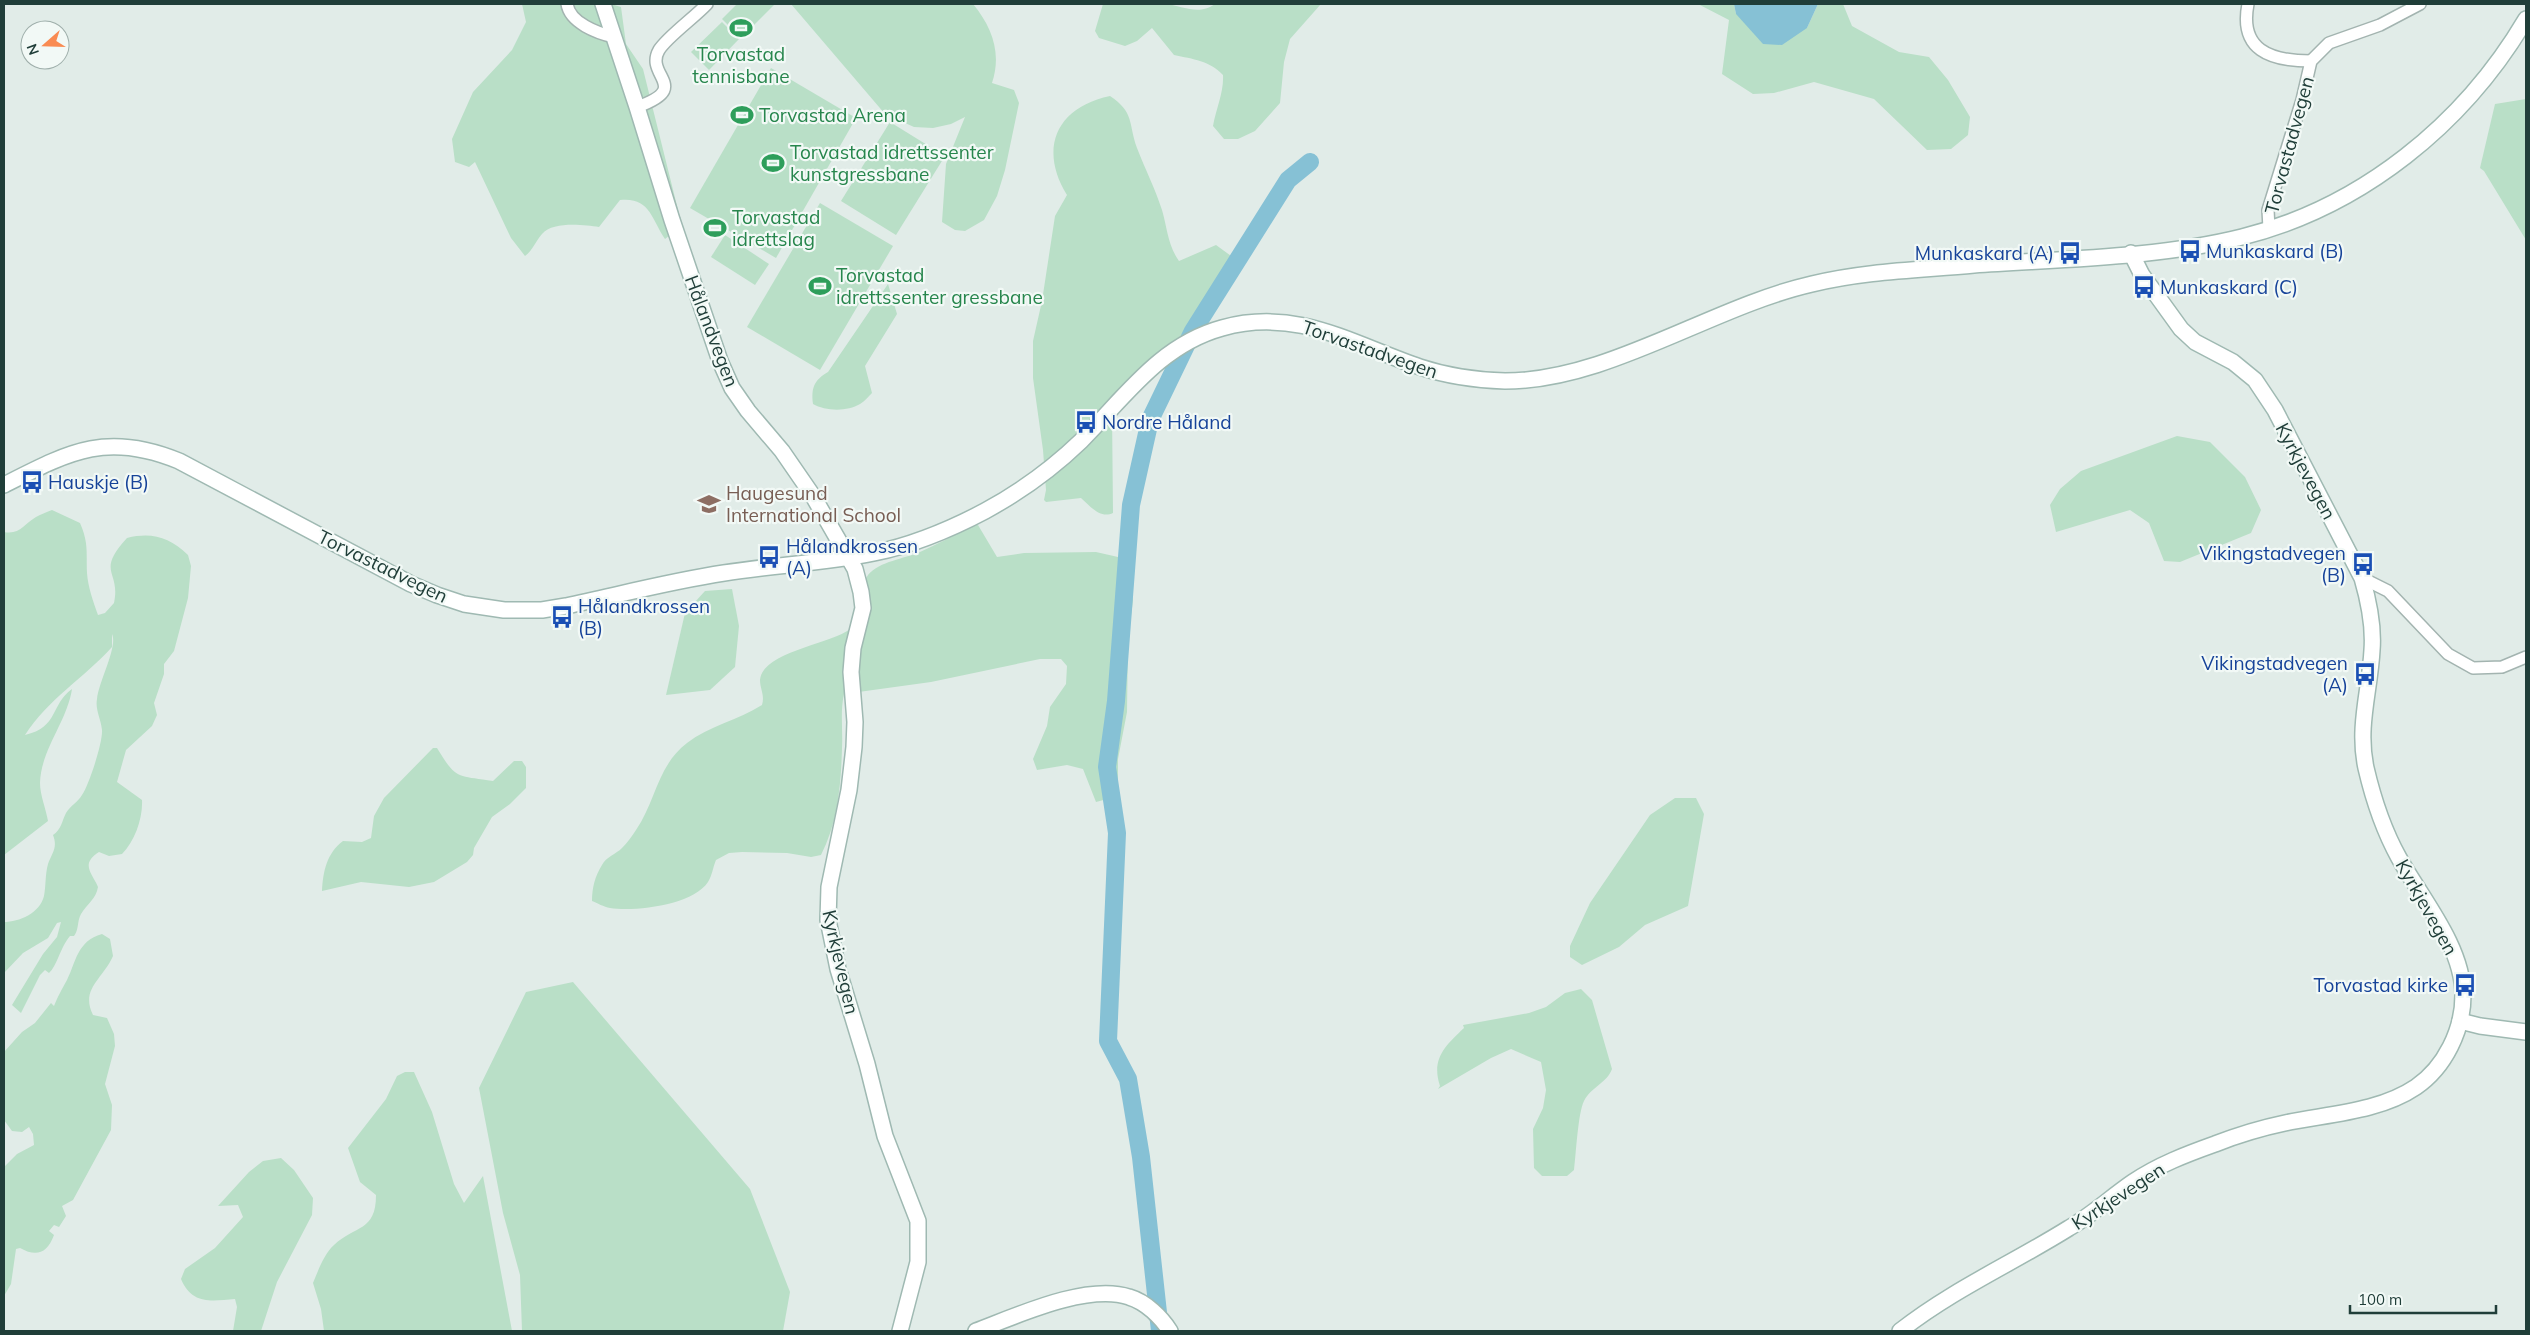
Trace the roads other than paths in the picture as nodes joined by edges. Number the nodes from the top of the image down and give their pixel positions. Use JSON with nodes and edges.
{"nodes":[{"id":1,"x":568,"y":4,"type":"edge"},
{"id":2,"x":603,"y":4,"type":"edge"},
{"id":3,"x":707,"y":4,"type":"edge"},
{"id":4,"x":2248,"y":4,"type":"edge"},
{"id":5,"x":2420,"y":4,"type":"edge"},
{"id":6,"x":2526,"y":19,"type":"edge"},
{"id":7,"x":614,"y":37,"type":"junction"},
{"id":8,"x":2311,"y":61,"type":"junction"},
{"id":9,"x":637,"y":107,"type":"junction"},
{"id":10,"x":2270,"y":229,"type":"junction"},
{"id":11,"x":2131,"y":253,"type":"junction"},
{"id":12,"x":4,"y":485,"type":"edge"},
{"id":13,"x":846,"y":558,"type":"junction"},
{"id":14,"x":2362,"y":578,"type":"junction"},
{"id":15,"x":2526,"y":656,"type":"edge"},
{"id":16,"x":2460,"y":1021,"type":"junction"},
{"id":17,"x":2526,"y":1032,"type":"edge"},
{"id":18,"x":900,"y":1331,"type":"edge"},
{"id":19,"x":976,"y":1331,"type":"edge"},
{"id":20,"x":1170,"y":1331,"type":"edge"},
{"id":21,"x":1900,"y":1331,"type":"edge"}],
"edges":[{"from":1,"to":7,"type":"street"},
{"from":2,"to":7,"type":"main road","name":"Hålandvegen"},
{"from":3,"to":9,"type":"street"},
{"from":4,"to":8,"type":"street","name":"Torvastadvegen"},
{"from":5,"to":8,"type":"street","name":"Torvastadvegen"},
{"from":6,"to":10,"type":"main road","name":"Torvastadvegen"},
{"from":7,"to":9,"type":"main road","name":"Hålandvegen"},
{"from":8,"to":10,"type":"street","name":"Torvastadvegen"},
{"from":9,"to":13,"type":"main road","name":"Hålandvegen"},
{"from":10,"to":11,"type":"main road","name":"Torvastadvegen"},
{"from":11,"to":13,"type":"main road","name":"Torvastadvegen"},
{"from":11,"to":14,"type":"main road","name":"Kyrkjevegen"},
{"from":12,"to":13,"type":"main road","name":"Torvastadvegen"},
{"from":13,"to":18,"type":"main road","name":"Kyrkjevegen"},
{"from":14,"to":15,"type":"street"},
{"from":14,"to":16,"type":"main road","name":"Kyrkjevegen"},
{"from":16,"to":17,"type":"main road"},
{"from":16,"to":21,"type":"main road","name":"Kyrkjevegen"},
{"from":19,"to":20,"type":"main road"}]}
